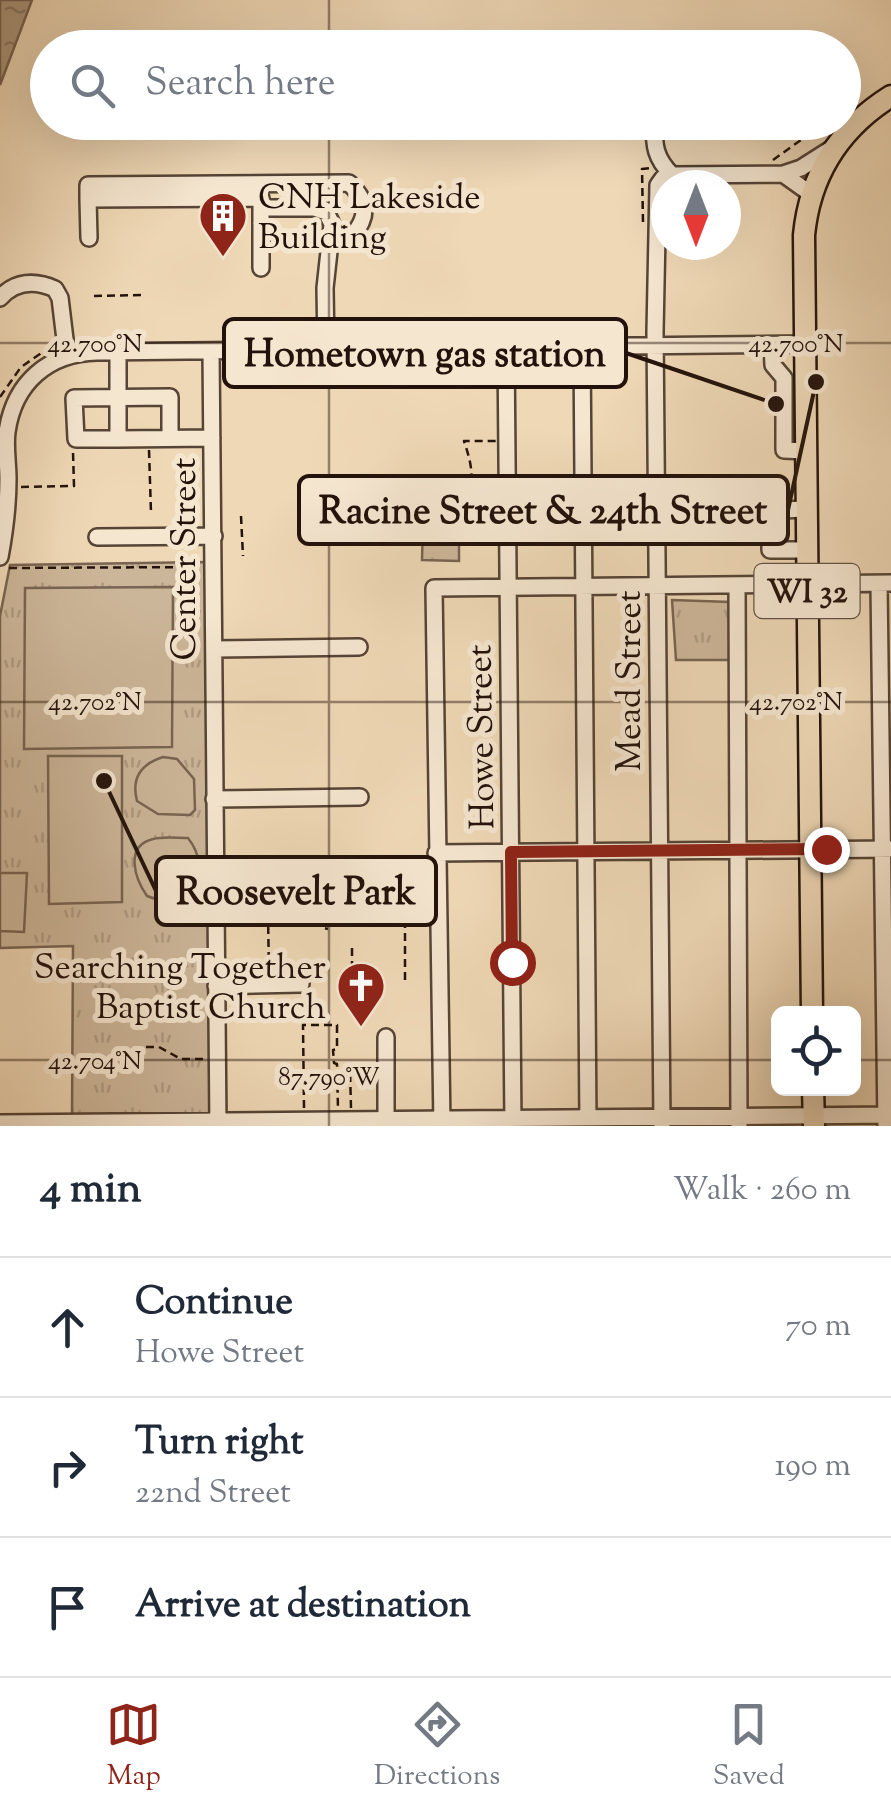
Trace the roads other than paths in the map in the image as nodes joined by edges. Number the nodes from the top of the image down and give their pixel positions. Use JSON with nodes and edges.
{"nodes":[{"id":1,"x":891,"y":96,"type":"edge"},
{"id":2,"x":861,"y":118,"type":"edge"},
{"id":3,"x":654,"y":140,"type":"edge"},
{"id":4,"x":841,"y":140,"type":"edge"},
{"id":5,"x":834,"y":147,"type":"junction"},
{"id":6,"x":663,"y":170,"type":"edge"},
{"id":7,"x":783,"y":174,"type":"junction"},
{"id":8,"x":741,"y":175,"type":"edge"},
{"id":9,"x":812,"y":194,"type":"junction"},
{"id":10,"x":88,"y":199,"type":"junction"},
{"id":11,"x":261,"y":208,"type":"junction"},
{"id":12,"x":332,"y":236,"type":"junction"},
{"id":13,"x":89,"y":238,"type":"dead end"},
{"id":14,"x":656,"y":260,"type":"edge"},
{"id":15,"x":262,"y":268,"type":"dead end"},
{"id":16,"x":0,"y":298,"type":"edge"},
{"id":17,"x":772,"y":344,"type":"junction"},
{"id":18,"x":804,"y":344,"type":"junction"},
{"id":19,"x":655,"y":346,"type":"junction"},
{"id":20,"x":582,"y":347,"type":"junction"},
{"id":21,"x":506,"y":348,"type":"junction"},
{"id":22,"x":326,"y":350,"type":"junction"},
{"id":23,"x":211,"y":351,"type":"junction"},
{"id":24,"x":118,"y":352,"type":"junction"},
{"id":25,"x":67,"y":356,"type":"junction"},
{"id":26,"x":794,"y":378,"type":"junction"},
{"id":27,"x":118,"y":397,"type":"junction"},
{"id":28,"x":170,"y":438,"type":"junction"},
{"id":29,"x":212,"y":438,"type":"junction"},
{"id":30,"x":118,"y":439,"type":"junction"},
{"id":31,"x":806,"y":509,"type":"junction"},
{"id":32,"x":97,"y":536,"type":"dead end"},
{"id":33,"x":214,"y":536,"type":"junction"},
{"id":34,"x":770,"y":550,"type":"junction"},
{"id":35,"x":806,"y":550,"type":"junction"},
{"id":36,"x":4,"y":562,"type":"edge"},
{"id":37,"x":806,"y":584,"type":"junction"},
{"id":38,"x":885,"y":584,"type":"edge"},
{"id":39,"x":736,"y":585,"type":"junction"},
{"id":40,"x":775,"y":585,"type":"junction"},
{"id":41,"x":583,"y":586,"type":"junction"},
{"id":42,"x":657,"y":586,"type":"junction"},
{"id":43,"x":508,"y":587,"type":"junction"},
{"id":44,"x":358,"y":647,"type":"dead end"},
{"id":45,"x":214,"y":649,"type":"junction"},
{"id":46,"x":360,"y":798,"type":"dead end"},
{"id":47,"x":214,"y":799,"type":"junction"},
{"id":48,"x":886,"y":849,"type":"edge"},
{"id":49,"x":738,"y":850,"type":"junction"},
{"id":50,"x":809,"y":850,"type":"junction"},
{"id":51,"x":660,"y":851,"type":"junction"},
{"id":52,"x":511,"y":852,"type":"junction"},
{"id":53,"x":585,"y":852,"type":"junction"},
{"id":54,"x":436,"y":853,"type":"junction"},
{"id":55,"x":301,"y":984,"type":"dead end"},
{"id":56,"x":216,"y":986,"type":"junction"},
{"id":57,"x":812,"y":1006,"type":"edge"},
{"id":58,"x":386,"y":1037,"type":"dead end"},
{"id":59,"x":297,"y":1118,"type":"edge"},
{"id":60,"x":888,"y":1118,"type":"edge"},
{"id":61,"x":386,"y":1120,"type":"junction"},
{"id":62,"x":813,"y":1121,"type":"edge"},
{"id":63,"x":513,"y":1122,"type":"edge"},
{"id":64,"x":588,"y":1122,"type":"edge"},
{"id":65,"x":662,"y":1122,"type":"edge"},
{"id":66,"x":740,"y":1122,"type":"edge"},
{"id":67,"x":0,"y":1123,"type":"edge"},
{"id":68,"x":365,"y":1123,"type":"edge"},
{"id":69,"x":442,"y":1123,"type":"edge"},
{"id":70,"x":69,"y":1124,"type":"edge"},
{"id":71,"x":148,"y":1124,"type":"edge"},
{"id":72,"x":218,"y":1124,"type":"edge"}],
"edges":[{"from":1,"to":2,"type":"main road","number":"WI 32"},
{"from":3,"to":6,"type":"street"},
{"from":4,"to":5,"type":"main road","number":"WI 32"},
{"from":5,"to":7,"type":"street"},
{"from":5,"to":9,"type":"main road","number":"WI 32"},
{"from":7,"to":8,"type":"street"},
{"from":7,"to":9,"type":"street"},
{"from":9,"to":18,"type":"main road","number":"WI 32"},
{"from":10,"to":11,"type":"street"},
{"from":10,"to":12,"type":"street"},
{"from":10,"to":13,"type":"street"},
{"from":11,"to":12,"type":"street"},
{"from":11,"to":15,"type":"street"},
{"from":12,"to":22,"type":"street"},
{"from":14,"to":19,"type":"street","name":"Mead Street"},
{"from":16,"to":25,"type":"street"},
{"from":17,"to":18,"type":"street"},
{"from":17,"to":19,"type":"street"},
{"from":17,"to":26,"type":"street"},
{"from":18,"to":26,"type":"main road","number":"WI 32"},
{"from":19,"to":20,"type":"street"},
{"from":19,"to":42,"type":"street","name":"Mead Street"},
{"from":20,"to":21,"type":"street"},
{"from":20,"to":41,"type":"street"},
{"from":21,"to":22,"type":"street"},
{"from":21,"to":43,"type":"street","name":"Howe Street"},
{"from":22,"to":23,"type":"street"},
{"from":23,"to":24,"type":"street"},
{"from":23,"to":29,"type":"street","name":"Center Street"},
{"from":24,"to":25,"type":"street"},
{"from":24,"to":27,"type":"street"},
{"from":25,"to":36,"type":"street"},
{"from":26,"to":31,"type":"main road","number":"WI 32"},
{"from":27,"to":28,"type":"street"},
{"from":27,"to":30,"type":"street"},
{"from":27,"to":30,"type":"street"},
{"from":28,"to":29,"type":"street"},
{"from":28,"to":30,"type":"street"},
{"from":29,"to":33,"type":"street","name":"Center Street"},
{"from":31,"to":34,"type":"street"},
{"from":31,"to":35,"type":"main road","number":"WI 32"},
{"from":32,"to":33,"type":"street"},
{"from":33,"to":45,"type":"street","name":"Center Street"},
{"from":34,"to":35,"type":"street"},
{"from":34,"to":40,"type":"street"},
{"from":35,"to":37,"type":"main road","number":"WI 32"},
{"from":37,"to":38,"type":"street"},
{"from":37,"to":40,"type":"street"},
{"from":37,"to":50,"type":"main road","number":"WI 32"},
{"from":38,"to":48,"type":"street"},
{"from":39,"to":40,"type":"street"},
{"from":39,"to":42,"type":"street"},
{"from":39,"to":49,"type":"street"},
{"from":41,"to":42,"type":"street"},
{"from":41,"to":43,"type":"street"},
{"from":41,"to":53,"type":"street"},
{"from":42,"to":51,"type":"street","name":"Mead Street"},
{"from":43,"to":52,"type":"street","name":"Howe Street"},
{"from":43,"to":54,"type":"street"},
{"from":44,"to":45,"type":"street"},
{"from":45,"to":47,"type":"street","name":"Center Street"},
{"from":46,"to":47,"type":"street"},
{"from":47,"to":56,"type":"street","name":"Center Street"},
{"from":48,"to":50,"type":"street"},
{"from":48,"to":60,"type":"street"},
{"from":49,"to":50,"type":"street"},
{"from":49,"to":51,"type":"street"},
{"from":49,"to":66,"type":"street"},
{"from":50,"to":57,"type":"main road","number":"WI 32"},
{"from":51,"to":53,"type":"street"},
{"from":51,"to":65,"type":"street","name":"Mead Street"},
{"from":52,"to":53,"type":"street"},
{"from":52,"to":54,"type":"street"},
{"from":52,"to":63,"type":"street","name":"Howe Street"},
{"from":53,"to":64,"type":"street"},
{"from":54,"to":69,"type":"street"},
{"from":55,"to":56,"type":"street"},
{"from":56,"to":72,"type":"street","name":"Center Street"},
{"from":58,"to":61,"type":"street"},
{"from":59,"to":68,"type":"street"},
{"from":59,"to":72,"type":"street"},
{"from":60,"to":62,"type":"street"},
{"from":61,"to":68,"type":"street"},
{"from":61,"to":69,"type":"street"},
{"from":62,"to":66,"type":"street"},
{"from":63,"to":64,"type":"street"},
{"from":63,"to":69,"type":"street"},
{"from":64,"to":65,"type":"street"},
{"from":65,"to":66,"type":"street"},
{"from":67,"to":70,"type":"street"},
{"from":70,"to":71,"type":"street"},
{"from":71,"to":72,"type":"street"}]}
